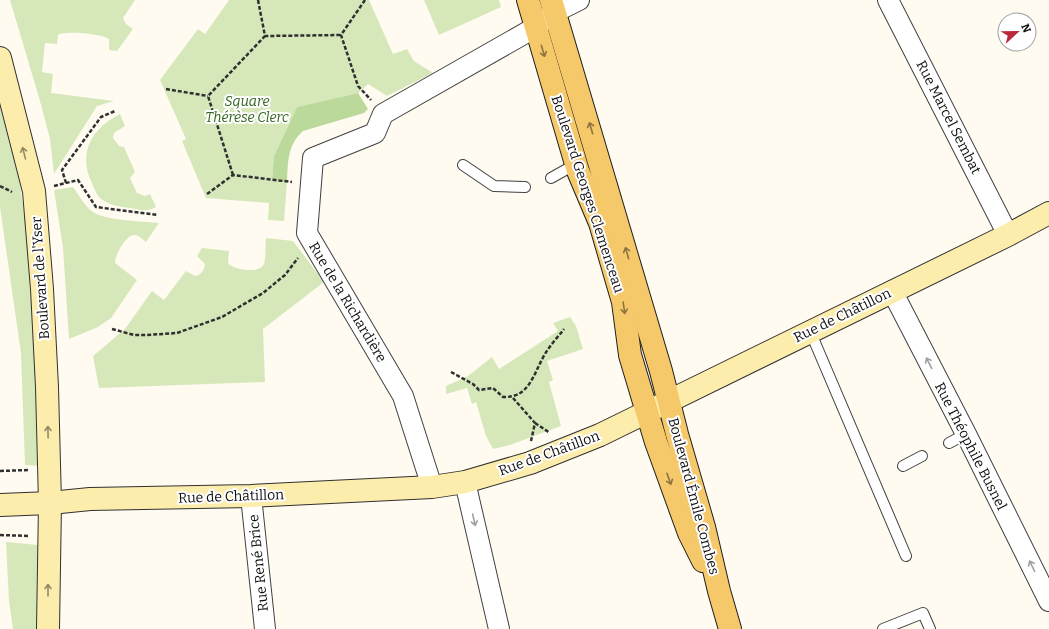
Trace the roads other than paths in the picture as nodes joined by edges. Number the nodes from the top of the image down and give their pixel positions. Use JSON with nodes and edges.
{"nodes":[{"id":1,"x":528,"y":0,"type":"edge"},
{"id":2,"x":579,"y":0,"type":"edge"},
{"id":3,"x":888,"y":0,"type":"edge"},
{"id":4,"x":553,"y":6,"type":"edge"},
{"id":5,"x":536,"y":27,"type":"junction"},
{"id":6,"x":0,"y":58,"type":"edge"},
{"id":7,"x":576,"y":164,"type":"junction"},
{"id":8,"x":463,"y":165,"type":"dead end"},
{"id":9,"x":551,"y":178,"type":"dead end"},
{"id":10,"x":525,"y":187,"type":"dead end"},
{"id":11,"x":1049,"y":213,"type":"edge"},
{"id":12,"x":1008,"y":235,"type":"junction"},
{"id":13,"x":892,"y":291,"type":"junction"},
{"id":14,"x":810,"y":331,"type":"junction"},
{"id":15,"x":668,"y":400,"type":"junction"},
{"id":16,"x":647,"y":412,"type":"junction"},
{"id":17,"x":922,"y":456,"type":"dead end"},
{"id":18,"x":903,"y":466,"type":"dead end"},
{"id":19,"x":465,"y":482,"type":"junction"},
{"id":20,"x":432,"y":487,"type":"junction"},
{"id":21,"x":251,"y":496,"type":"junction"},
{"id":22,"x":50,"y":503,"type":"junction"},
{"id":23,"x":0,"y":505,"type":"edge"},
{"id":24,"x":906,"y":556,"type":"dead end"},
{"id":25,"x":718,"y":591,"type":"junction"},
{"id":26,"x":1049,"y":601,"type":"edge"},
{"id":27,"x":48,"y":629,"type":"edge"},
{"id":28,"x":265,"y":629,"type":"edge"},
{"id":29,"x":500,"y":629,"type":"edge"},
{"id":30,"x":730,"y":629,"type":"edge"},
{"id":31,"x":883,"y":629,"type":"edge"},
{"id":32,"x":930,"y":629,"type":"edge"}],
"edges":[{"from":1,"to":5,"type":"main road","name":"Boulevard Georges Clemenceau"},
{"from":2,"to":4,"type":"street"},
{"from":3,"to":12,"type":"street","name":"Rue Marcel Sembat"},
{"from":4,"to":5,"type":"street"},
{"from":15,"to":4,"type":"main road","name":"Boulevard Georges Clemenceau","one_way":true},
{"from":5,"to":7,"type":"main road","name":"Boulevard Georges Clemenceau","one_way":true},
{"from":5,"to":20,"type":"street","name":"Rue de la Richardière"},
{"from":22,"to":6,"type":"street","name":"Boulevard de l'Yser","one_way":true},
{"from":7,"to":9,"type":"lane"},
{"from":7,"to":16,"type":"main road","name":"Boulevard Georges Clemenceau","one_way":true},
{"from":8,"to":10,"type":"lane"},
{"from":11,"to":12,"type":"street","name":"Rue de Châtillon"},
{"from":12,"to":13,"type":"street","name":"Rue de Châtillon"},
{"from":13,"to":14,"type":"street","name":"Rue de Châtillon"},
{"from":26,"to":13,"type":"street","name":"Rue Théophile Busnel","one_way":true},
{"from":14,"to":15,"type":"street","name":"Rue de Châtillon"},
{"from":14,"to":24,"type":"lane"},
{"from":15,"to":16,"type":"street","name":"Rue de Châtillon"},
{"from":15,"to":25,"type":"main road","name":"Boulevard Émile Combes"},
{"from":16,"to":19,"type":"street","name":"Rue de Châtillon"},
{"from":16,"to":25,"type":"main road","name":"Boulevard Émile Combes","one_way":true},
{"from":17,"to":18,"type":"lane"},
{"from":19,"to":20,"type":"street","name":"Rue de Châtillon"},
{"from":19,"to":29,"type":"street","one_way":true},
{"from":20,"to":21,"type":"street","name":"Rue de Châtillon"},
{"from":21,"to":22,"type":"street","name":"Rue de Châtillon"},
{"from":21,"to":28,"type":"street","name":"Rue René Brice"},
{"from":22,"to":23,"type":"street","name":"Rue de Châtillon"},
{"from":27,"to":22,"type":"street","name":"Boulevard de l'Yser","one_way":true},
{"from":25,"to":30,"type":"main road","name":"Boulevard Émile Combes"},
{"from":31,"to":32,"type":"lane"}]}
